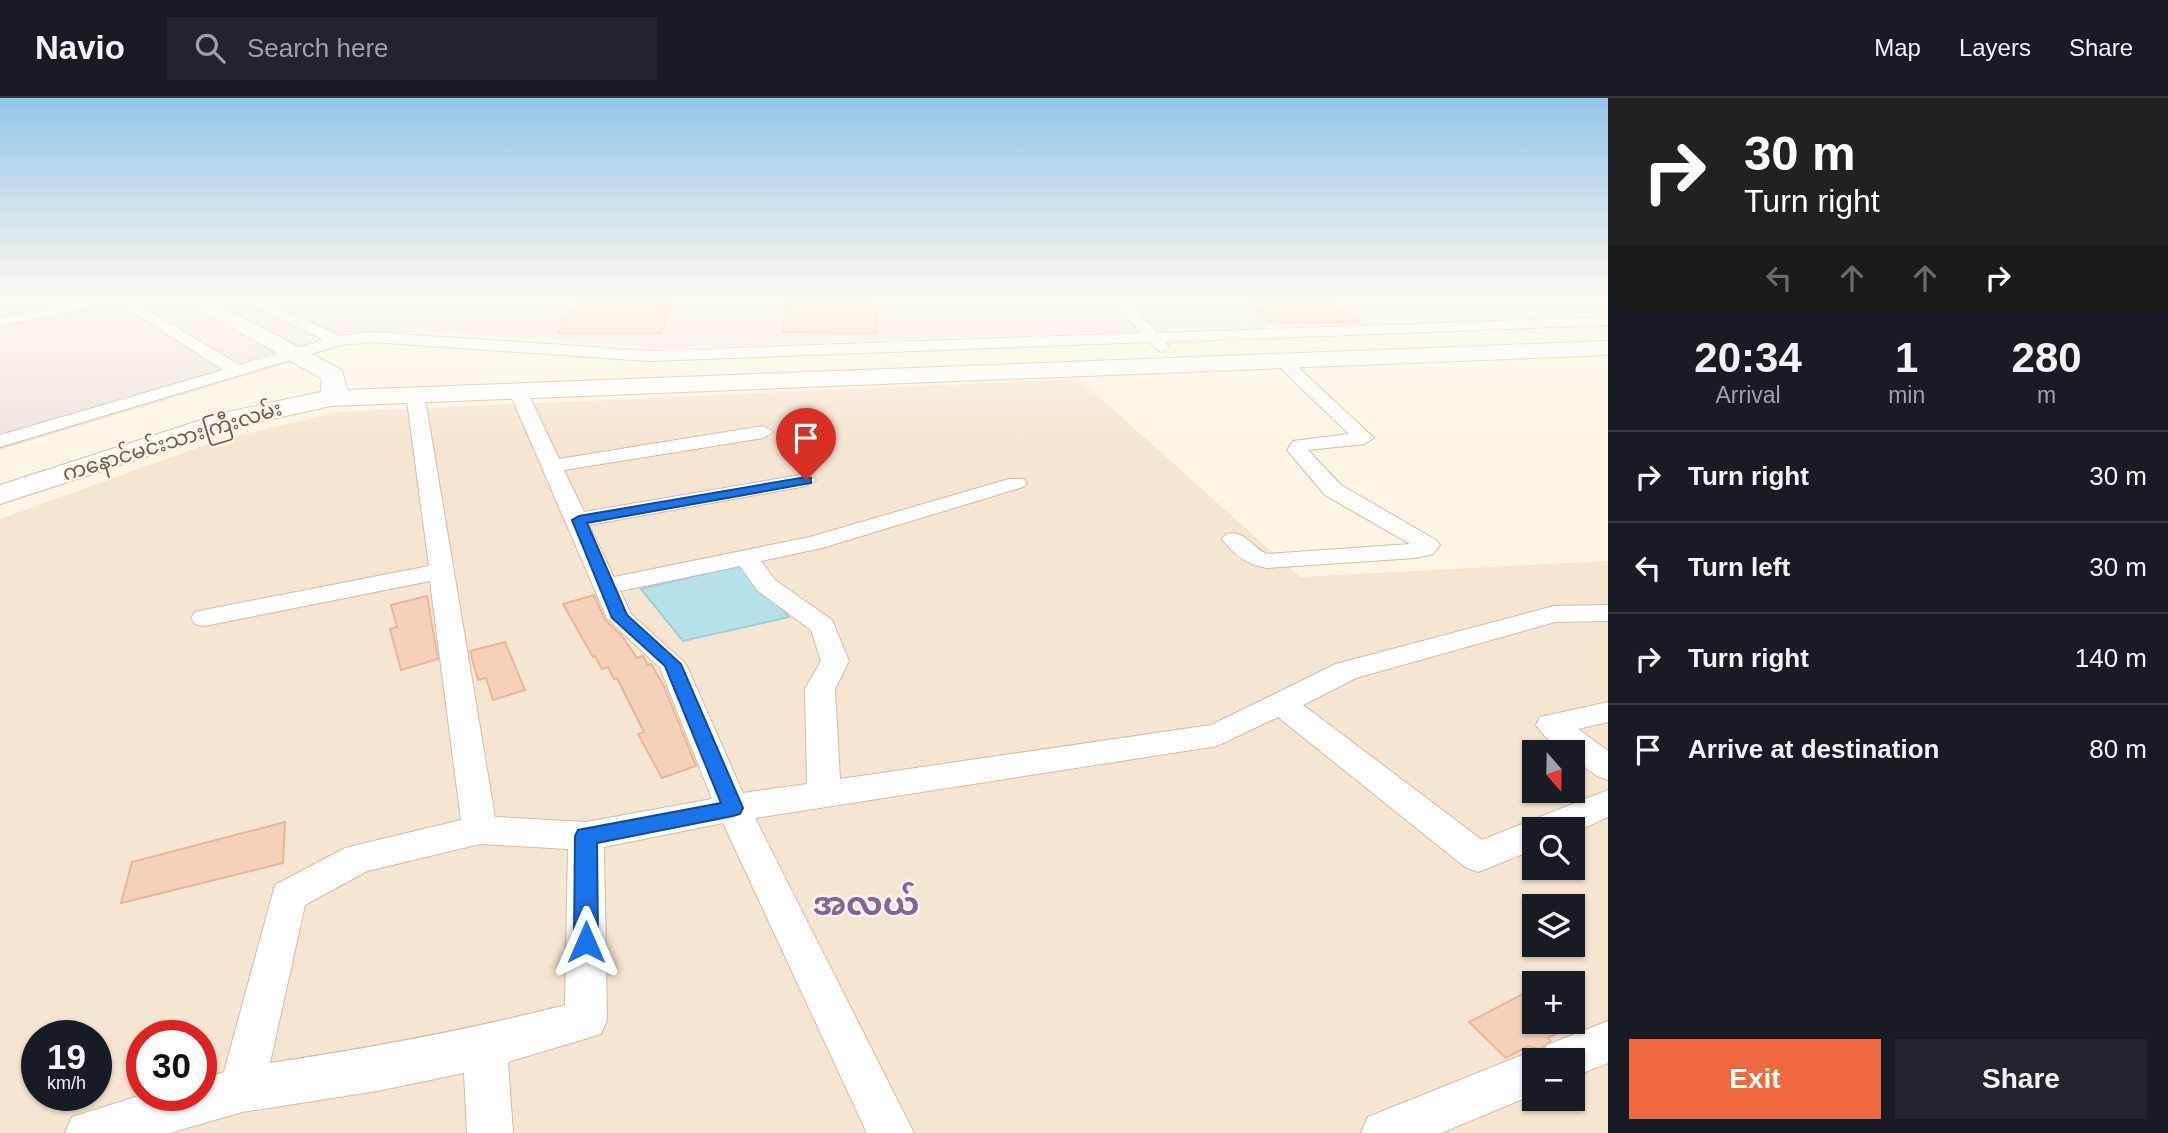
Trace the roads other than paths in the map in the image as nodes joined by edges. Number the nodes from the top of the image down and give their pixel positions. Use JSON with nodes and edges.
{"nodes":[{"id":1,"x":200,"y":348,"type":"edge"},
{"id":2,"x":281,"y":348,"type":"edge"},
{"id":3,"x":317,"y":348,"type":"edge"},
{"id":4,"x":545,"y":348,"type":"edge"},
{"id":5,"x":878,"y":348,"type":"edge"},
{"id":6,"x":1164,"y":348,"type":"edge"},
{"id":7,"x":1599,"y":348,"type":"edge"},
{"id":8,"x":295,"y":356,"type":"junction"},
{"id":9,"x":1280,"y":359,"type":"junction"},
{"id":10,"x":1182,"y":363,"type":"junction"},
{"id":11,"x":238,"y":372,"type":"junction"},
{"id":12,"x":517,"y":389,"type":"junction"},
{"id":13,"x":415,"y":393,"type":"junction"},
{"id":14,"x":331,"y":398,"type":"junction"},
{"id":15,"x":763,"y":432,"type":"dead end"},
{"id":16,"x":0,"y":442,"type":"edge"},
{"id":17,"x":553,"y":466,"type":"junction"},
{"id":18,"x":806,"y":480,"type":"dead end"},
{"id":19,"x":1016,"y":483,"type":"dead end"},
{"id":20,"x":0,"y":495,"type":"edge"},
{"id":21,"x":579,"y":520,"type":"junction"},
{"id":22,"x":1234,"y":539,"type":"dead end"},
{"id":23,"x":747,"y":557,"type":"junction"},
{"id":24,"x":442,"y":571,"type":"junction"},
{"id":25,"x":607,"y":586,"type":"junction"},
{"id":26,"x":1608,"y":613,"type":"edge"},
{"id":27,"x":204,"y":618,"type":"dead end"},
{"id":28,"x":1279,"y":702,"type":"junction"},
{"id":29,"x":1608,"y":712,"type":"edge"},
{"id":30,"x":1608,"y":768,"type":"edge"},
{"id":31,"x":824,"y":795,"type":"junction"},
{"id":32,"x":1608,"y":803,"type":"edge"},
{"id":33,"x":733,"y":808,"type":"junction"},
{"id":34,"x":1575,"y":817,"type":"edge"},
{"id":35,"x":480,"y":830,"type":"junction"},
{"id":36,"x":586,"y":836,"type":"junction"},
{"id":37,"x":1522,"y":839,"type":"edge"},
{"id":38,"x":1608,"y":1042,"type":"edge"},
{"id":39,"x":485,"y":1047,"type":"junction"},
{"id":40,"x":1585,"y":1051,"type":"edge"},
{"id":41,"x":1522,"y":1077,"type":"edge"},
{"id":42,"x":243,"y":1090,"type":"junction"},
{"id":43,"x":88,"y":1133,"type":"edge"},
{"id":44,"x":490,"y":1133,"type":"edge"},
{"id":45,"x":891,"y":1133,"type":"edge"},
{"id":46,"x":1384,"y":1133,"type":"edge"}],
"edges":[{"from":1,"to":11,"type":"street"},
{"from":2,"to":8,"type":"main road"},
{"from":3,"to":8,"type":"street"},
{"from":4,"to":5,"type":"street"},
{"from":6,"to":10,"type":"street"},
{"from":7,"to":9,"type":"main road","name":"ကနောင်မင်းသားကြီးလမ်း"},
{"from":8,"to":11,"type":"street"},
{"from":8,"to":14,"type":"main road"},
{"from":9,"to":10,"type":"main road","name":"ကနောင်မင်းသားကြီးလမ်း"},
{"from":9,"to":22,"type":"street"},
{"from":10,"to":12,"type":"main road","name":"ကနောင်မင်းသားကြီးလမ်း"},
{"from":11,"to":16,"type":"street"},
{"from":12,"to":13,"type":"main road","name":"ကနောင်မင်းသားကြီးလမ်း"},
{"from":12,"to":17,"type":"street"},
{"from":13,"to":14,"type":"main road","name":"ကနောင်မင်းသားကြီးလမ်း"},
{"from":13,"to":24,"type":"street"},
{"from":14,"to":20,"type":"main road","name":"ကနောင်မင်းသားကြီးလမ်း"},
{"from":15,"to":17,"type":"street"},
{"from":17,"to":21,"type":"street"},
{"from":18,"to":21,"type":"street"},
{"from":19,"to":23,"type":"street"},
{"from":21,"to":25,"type":"street"},
{"from":23,"to":25,"type":"street"},
{"from":23,"to":31,"type":"street"},
{"from":24,"to":27,"type":"street"},
{"from":24,"to":35,"type":"street"},
{"from":25,"to":33,"type":"street"},
{"from":26,"to":28,"type":"street"},
{"from":28,"to":31,"type":"street"},
{"from":28,"to":37,"type":"street"},
{"from":29,"to":30,"type":"street"},
{"from":31,"to":33,"type":"street"},
{"from":32,"to":34,"type":"street"},
{"from":33,"to":36,"type":"street"},
{"from":33,"to":45,"type":"street"},
{"from":35,"to":36,"type":"street"},
{"from":35,"to":42,"type":"street"},
{"from":36,"to":39,"type":"street"},
{"from":38,"to":40,"type":"street"},
{"from":39,"to":42,"type":"street"},
{"from":39,"to":44,"type":"street"},
{"from":41,"to":46,"type":"street"},
{"from":42,"to":43,"type":"street"}]}
